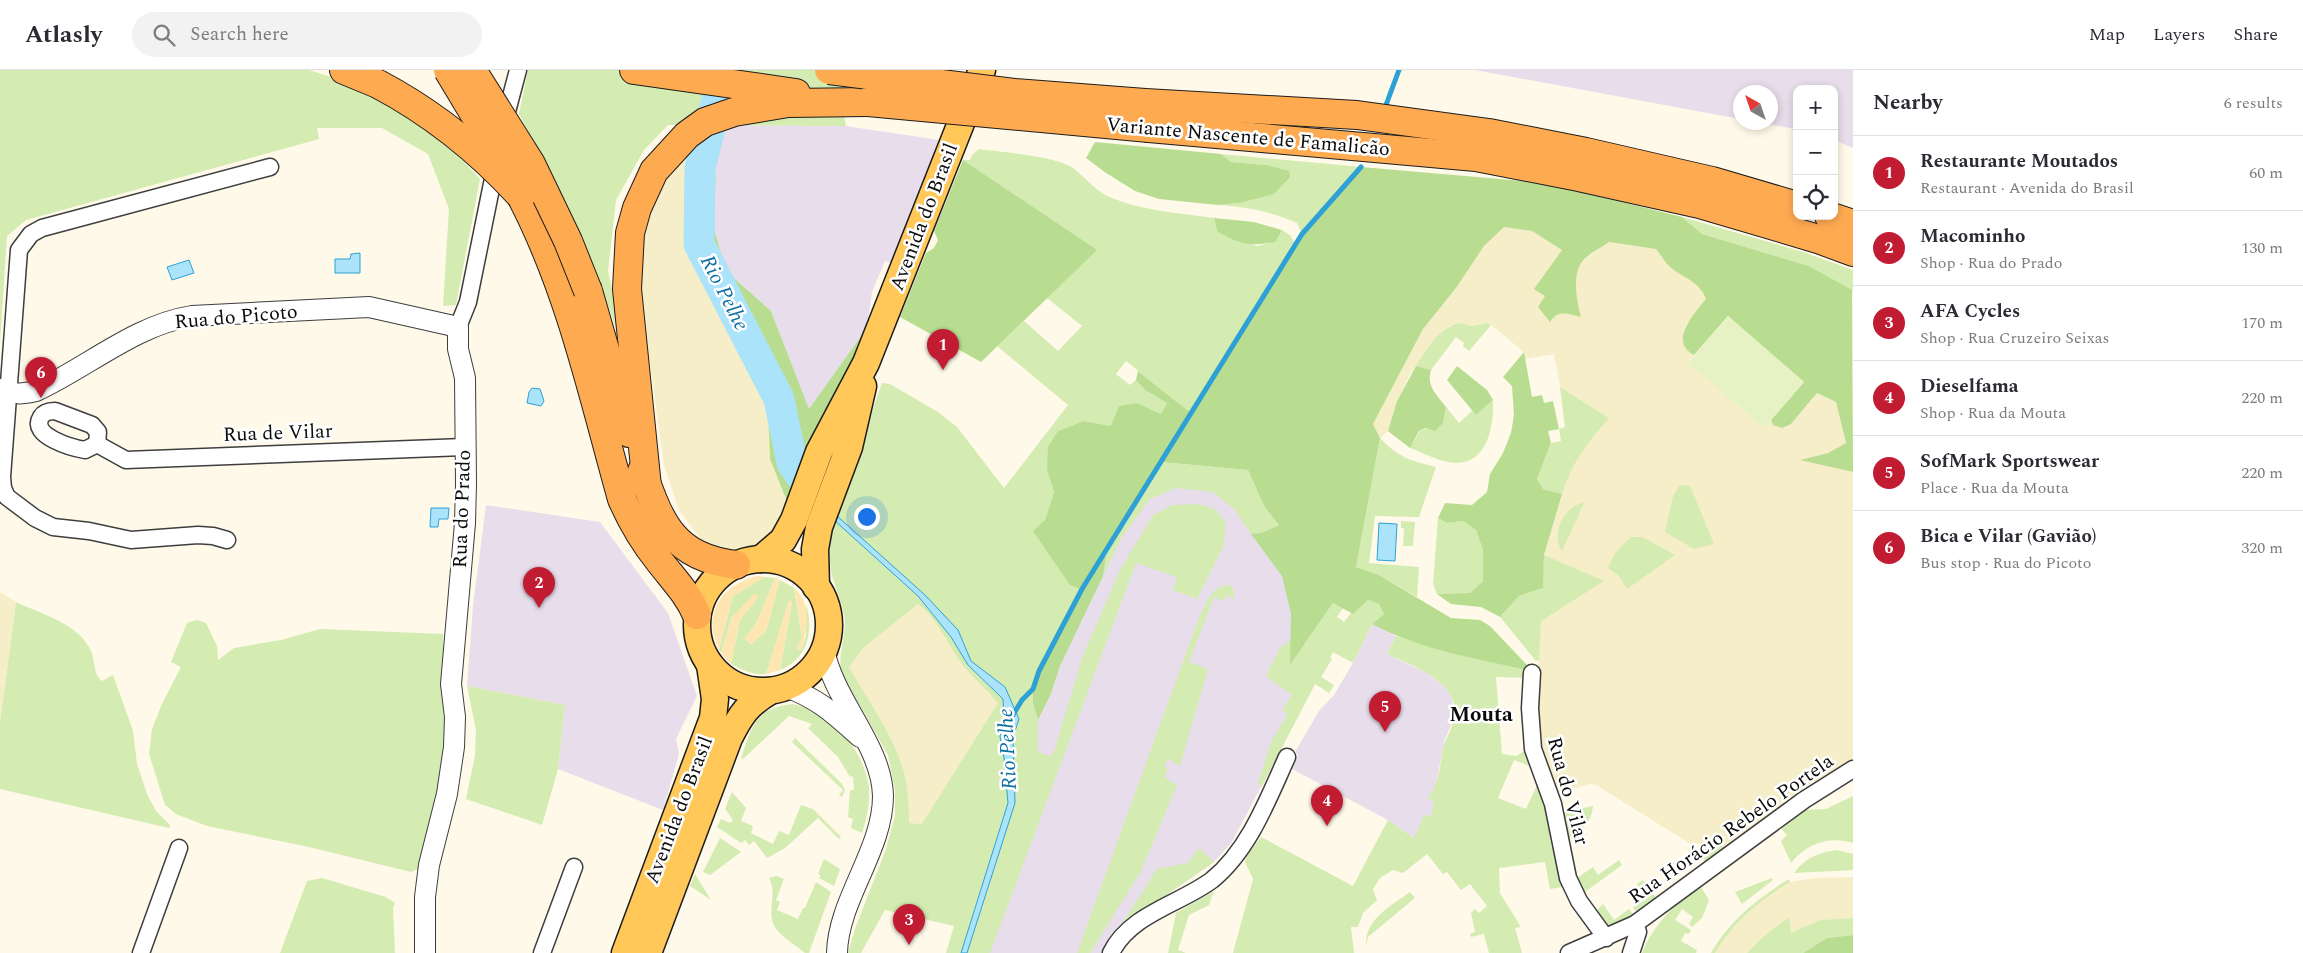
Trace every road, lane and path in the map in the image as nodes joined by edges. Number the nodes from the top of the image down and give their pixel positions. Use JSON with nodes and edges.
{"nodes":[{"id":1,"x":344,"y":70,"type":"edge"},
{"id":2,"x":448,"y":70,"type":"edge"},
{"id":3,"x":472,"y":70,"type":"edge"},
{"id":4,"x":518,"y":70,"type":"edge"},
{"id":5,"x":634,"y":70,"type":"edge"},
{"id":6,"x":829,"y":70,"type":"edge"},
{"id":7,"x":982,"y":70,"type":"edge"},
{"id":8,"x":868,"y":102,"type":"junction"},
{"id":9,"x":1147,"y":115,"type":"junction"},
{"id":10,"x":270,"y":167,"type":"dead end"},
{"id":11,"x":521,"y":196,"type":"junction"},
{"id":12,"x":1793,"y":205,"type":"edge"},
{"id":13,"x":1838,"y":219,"type":"edge"},
{"id":14,"x":1853,"y":224,"type":"edge"},
{"id":15,"x":1853,"y":252,"type":"edge"},
{"id":16,"x":577,"y":295,"type":"junction"},
{"id":17,"x":458,"y":327,"type":"junction"},
{"id":18,"x":866,"y":363,"type":"junction"},
{"id":19,"x":4,"y":391,"type":"edge"},
{"id":20,"x":97,"y":444,"type":"dead end"},
{"id":21,"x":464,"y":447,"type":"junction"},
{"id":22,"x":648,"y":487,"type":"junction"},
{"id":23,"x":227,"y":540,"type":"dead end"},
{"id":24,"x":748,"y":562,"type":"junction"},
{"id":25,"x":816,"y":586,"type":"junction"},
{"id":26,"x":697,"y":615,"type":"junction"},
{"id":27,"x":824,"y":649,"type":"junction"},
{"id":28,"x":710,"y":665,"type":"junction"},
{"id":29,"x":1532,"y":673,"type":"dead end"},
{"id":30,"x":778,"y":689,"type":"junction"},
{"id":31,"x":864,"y":740,"type":"junction"},
{"id":32,"x":1287,"y":757,"type":"dead end"},
{"id":33,"x":1853,"y":769,"type":"edge"},
{"id":34,"x":179,"y":848,"type":"dead end"},
{"id":35,"x":574,"y":867,"type":"dead end"},
{"id":36,"x":1635,"y":924,"type":"junction"},
{"id":37,"x":1606,"y":938,"type":"junction"},
{"id":38,"x":141,"y":953,"type":"edge"},
{"id":39,"x":425,"y":953,"type":"edge"},
{"id":40,"x":542,"y":953,"type":"edge"},
{"id":41,"x":625,"y":953,"type":"edge"},
{"id":42,"x":648,"y":953,"type":"edge"},
{"id":43,"x":837,"y":953,"type":"edge"},
{"id":44,"x":1111,"y":953,"type":"edge"},
{"id":45,"x":1570,"y":953,"type":"edge"},
{"id":46,"x":1631,"y":953,"type":"edge"}],
"edges":[{"from":1,"to":11,"type":"highway","bridge":true},
{"from":2,"to":11,"type":"highway","bridge":true},
{"from":3,"to":16,"type":"highway","bridge":true},
{"from":4,"to":17,"type":"street","name":"Rua do Prado"},
{"from":5,"to":8,"type":"highway","name":"Variante Nascente de Famalicão"},
{"from":6,"to":9,"type":"highway","name":"Variante Nascente de Famalicão","bridge":true},
{"from":7,"to":18,"type":"main road","name":"Avenida do Brasil"},
{"from":8,"to":9,"type":"highway","name":"Variante Nascente de Famalicão","bridge":true},
{"from":8,"to":22,"type":"highway"},
{"from":9,"to":12,"type":"highway","name":"Variante Nascente de Famalicão"},
{"from":9,"to":15,"type":"highway","name":"Variante Nascente de Famalicão"},
{"from":10,"to":19,"type":"street"},
{"from":11,"to":16,"type":"highway"},
{"from":13,"to":14,"type":"highway"},
{"from":16,"to":22,"type":"highway"},
{"from":16,"to":26,"type":"highway"},
{"from":17,"to":19,"type":"street","name":"Rua do Picoto"},
{"from":17,"to":21,"type":"street","name":"Rua do Prado"},
{"from":18,"to":24,"type":"main road","name":"Avenida do Brasil"},
{"from":18,"to":25,"type":"main road","name":"Avenida do Brasil"},
{"from":19,"to":23,"type":"street"},
{"from":20,"to":21,"type":"street","name":"Rua de Vilar"},
{"from":21,"to":39,"type":"street","name":"Rua do Prado"},
{"from":22,"to":24,"type":"highway"},
{"from":24,"to":25,"type":"main road","name":"Avenida do Brasil"},
{"from":24,"to":26,"type":"main road","name":"Avenida do Brasil"},
{"from":25,"to":27,"type":"main road","name":"Avenida do Brasil"},
{"from":26,"to":28,"type":"main road","name":"Avenida do Brasil"},
{"from":27,"to":30,"type":"main road","name":"Avenida do Brasil"},
{"from":27,"to":31,"type":"street"},
{"from":28,"to":30,"type":"main road","name":"Avenida do Brasil"},
{"from":28,"to":41,"type":"main road","name":"Avenida do Brasil"},
{"from":29,"to":37,"type":"street","name":"Rua do Vilar"},
{"from":30,"to":31,"type":"street"},
{"from":30,"to":42,"type":"main road","name":"Avenida do Brasil"},
{"from":31,"to":43,"type":"street"},
{"from":32,"to":44,"type":"street"},
{"from":33,"to":36,"type":"street","name":"Rua Horácio Rebelo Portela"},
{"from":34,"to":38,"type":"street"},
{"from":35,"to":40,"type":"street"},
{"from":36,"to":37,"type":"street"},
{"from":36,"to":46,"type":"street","name":"Rua Horácio Rebelo Portela"},
{"from":37,"to":45,"type":"street"}]}
